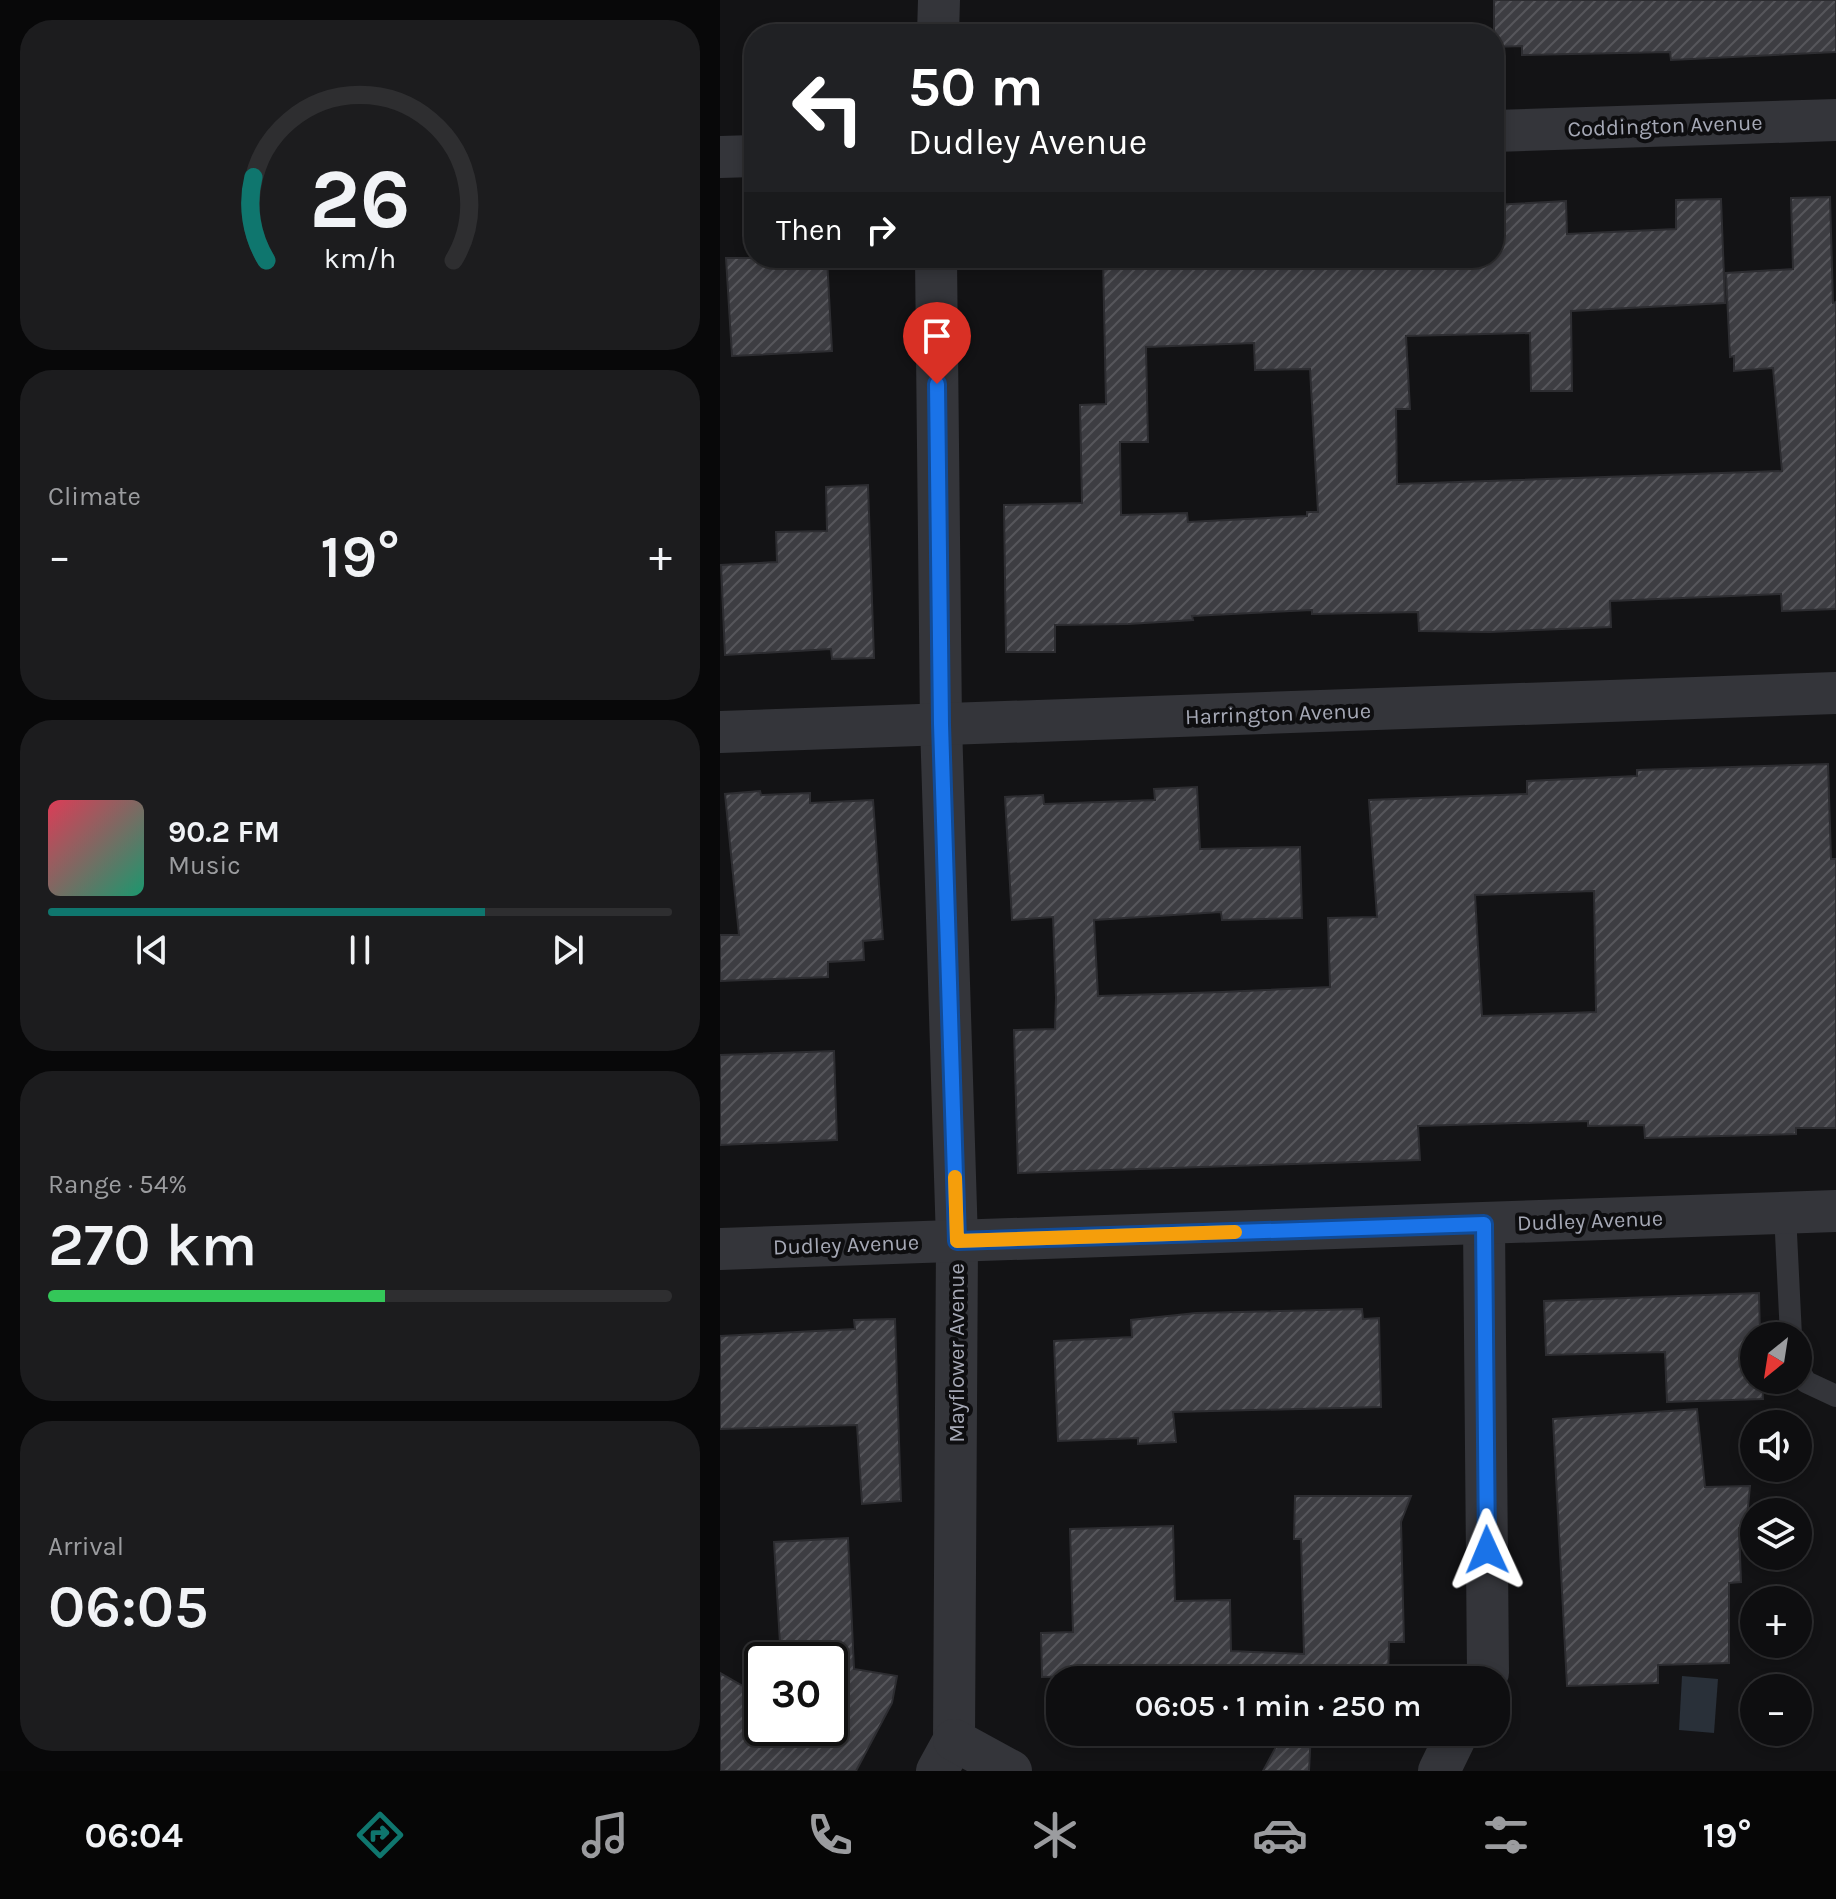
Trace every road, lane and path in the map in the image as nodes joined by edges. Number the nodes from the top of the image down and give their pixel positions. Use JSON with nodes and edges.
{"nodes":[{"id":1,"x":939,"y":0,"type":"edge"},
{"id":2,"x":938,"y":24,"type":"edge"},
{"id":3,"x":1836,"y":120,"type":"edge"},
{"id":4,"x":1504,"y":131,"type":"edge"},
{"id":5,"x":744,"y":156,"type":"edge"},
{"id":6,"x":720,"y":157,"type":"edge"},
{"id":7,"x":936,"y":268,"type":"edge"},
{"id":8,"x":1836,"y":693,"type":"edge"},
{"id":9,"x":941,"y":724,"type":"junction"},
{"id":10,"x":720,"y":732,"type":"edge"},
{"id":11,"x":1836,"y":1211,"type":"edge"},
{"id":12,"x":1785,"y":1213,"type":"junction"},
{"id":13,"x":1484,"y":1224,"type":"junction"},
{"id":14,"x":957,"y":1241,"type":"junction"},
{"id":15,"x":720,"y":1249,"type":"edge"},
{"id":16,"x":1790,"y":1322,"type":"edge"},
{"id":17,"x":1812,"y":1385,"type":"edge"},
{"id":18,"x":1836,"y":1396,"type":"edge"},
{"id":19,"x":1488,"y":1666,"type":"edge"},
{"id":20,"x":1451,"y":1746,"type":"edge"},
{"id":21,"x":946,"y":1756,"type":"edge"},
{"id":22,"x":1011,"y":1771,"type":"edge"},
{"id":23,"x":1439,"y":1771,"type":"edge"}],
"edges":[{"from":1,"to":2,"type":"street"},
{"from":3,"to":4,"type":"street","name":"Coddington Avenue"},
{"from":5,"to":6,"type":"street"},
{"from":7,"to":9,"type":"street","name":"Mayflower Avenue"},
{"from":8,"to":9,"type":"street","name":"Harrington Avenue"},
{"from":9,"to":10,"type":"street","name":"Harrington Avenue"},
{"from":9,"to":14,"type":"street","name":"Mayflower Avenue"},
{"from":11,"to":12,"type":"street","name":"Dudley Avenue"},
{"from":12,"to":13,"type":"street","name":"Dudley Avenue"},
{"from":12,"to":16,"type":"lane"},
{"from":13,"to":14,"type":"street","name":"Dudley Avenue"},
{"from":13,"to":19,"type":"street"},
{"from":14,"to":15,"type":"street","name":"Dudley Avenue"},
{"from":14,"to":21,"type":"street","name":"Mayflower Avenue"},
{"from":17,"to":18,"type":"lane"},
{"from":20,"to":23,"type":"street"},
{"from":21,"to":22,"type":"street"}]}
